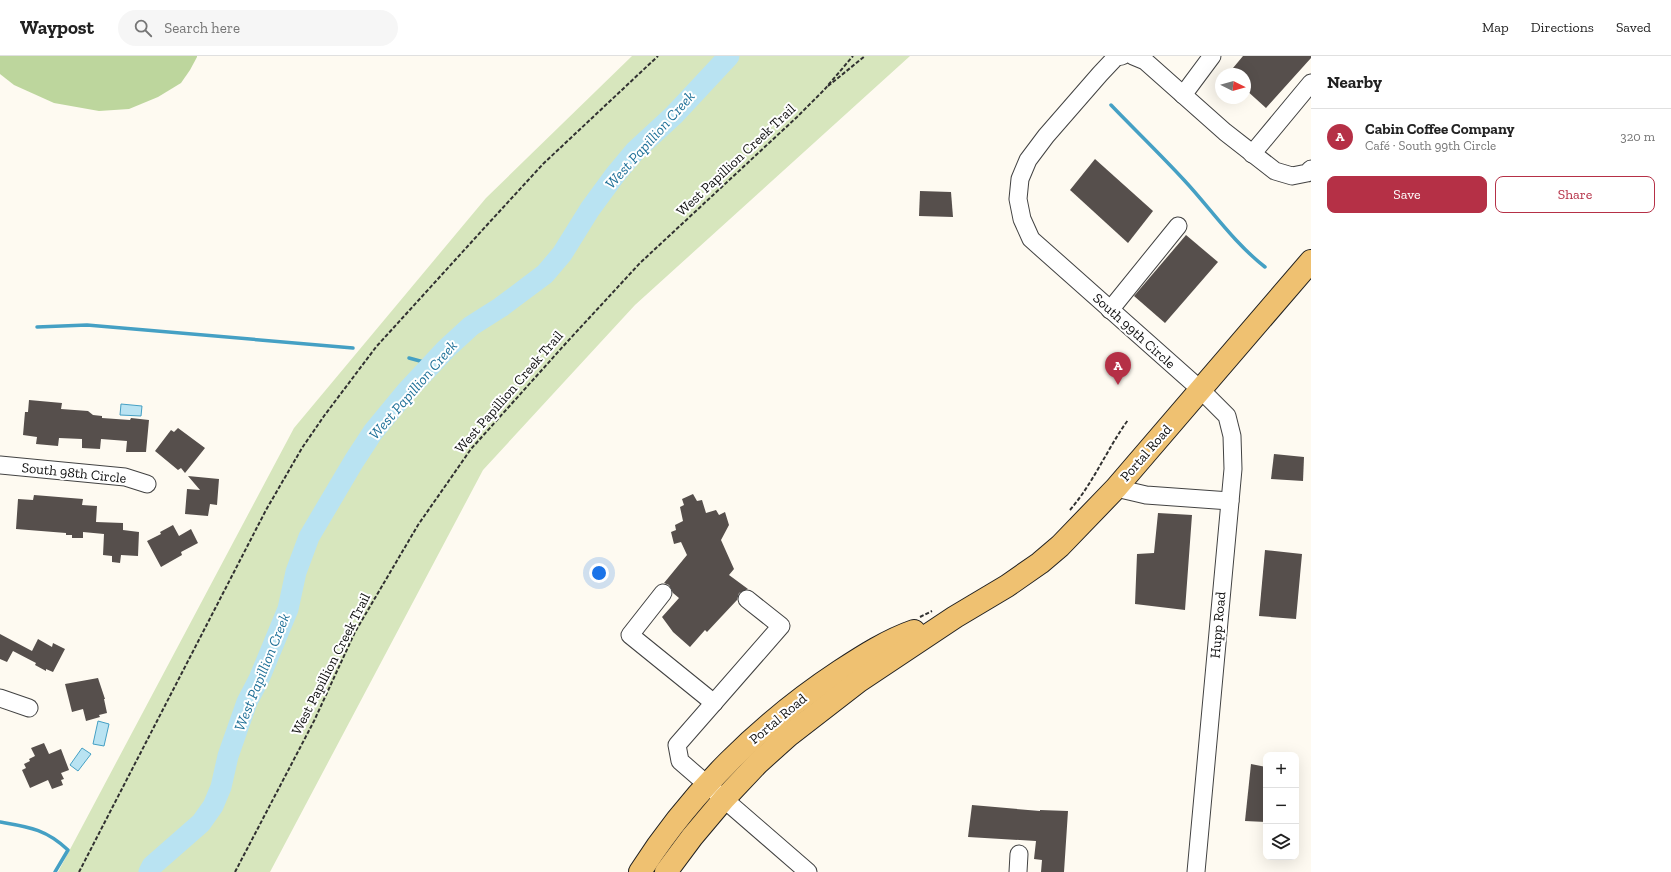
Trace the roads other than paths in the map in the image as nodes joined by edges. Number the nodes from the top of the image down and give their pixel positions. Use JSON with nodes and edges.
{"nodes":[{"id":1,"x":1122,"y":56,"type":"edge"},
{"id":2,"x":1133,"y":56,"type":"edge"},
{"id":3,"x":1212,"y":56,"type":"edge"},
{"id":4,"x":1311,"y":83,"type":"edge"},
{"id":5,"x":1183,"y":95,"type":"junction"},
{"id":6,"x":1252,"y":154,"type":"junction"},
{"id":7,"x":1311,"y":168,"type":"edge"},
{"id":8,"x":1178,"y":226,"type":"dead end"},
{"id":9,"x":1311,"y":261,"type":"edge"},
{"id":10,"x":1110,"y":310,"type":"junction"},
{"id":11,"x":1201,"y":390,"type":"junction"},
{"id":12,"x":0,"y":465,"type":"edge"},
{"id":13,"x":147,"y":484,"type":"dead end"},
{"id":14,"x":1116,"y":488,"type":"junction"},
{"id":15,"x":1230,"y":501,"type":"junction"},
{"id":16,"x":663,"y":593,"type":"dead end"},
{"id":17,"x":747,"y":599,"type":"dead end"},
{"id":18,"x":946,"y":613,"type":"junction"},
{"id":19,"x":0,"y":698,"type":"edge"},
{"id":20,"x":714,"y":703,"type":"junction"},
{"id":21,"x":29,"y":708,"type":"dead end"},
{"id":22,"x":708,"y":785,"type":"junction"},
{"id":23,"x":724,"y":799,"type":"junction"},
{"id":24,"x":1019,"y":854,"type":"dead end"},
{"id":25,"x":640,"y":872,"type":"edge"},
{"id":26,"x":666,"y":872,"type":"edge"},
{"id":27,"x":808,"y":872,"type":"edge"},
{"id":28,"x":1018,"y":872,"type":"edge"},
{"id":29,"x":1196,"y":872,"type":"edge"}],
"edges":[{"from":1,"to":10,"type":"street","name":"South 99th Circle"},
{"from":2,"to":5,"type":"street"},
{"from":3,"to":5,"type":"street"},
{"from":4,"to":6,"type":"street"},
{"from":5,"to":6,"type":"street"},
{"from":6,"to":7,"type":"street"},
{"from":8,"to":10,"type":"street"},
{"from":9,"to":11,"type":"main road","name":"Portal Road"},
{"from":10,"to":11,"type":"street","name":"South 99th Circle"},
{"from":11,"to":14,"type":"main road","name":"Portal Road"},
{"from":11,"to":15,"type":"street","name":"Hupp Road"},
{"from":12,"to":13,"type":"street","name":"South 98th Circle"},
{"from":14,"to":15,"type":"street"},
{"from":14,"to":18,"type":"main road","name":"Portal Road"},
{"from":15,"to":29,"type":"street","name":"Hupp Road"},
{"from":16,"to":20,"type":"street"},
{"from":17,"to":20,"type":"street"},
{"from":18,"to":22,"type":"main road","name":"Portal Road"},
{"from":18,"to":23,"type":"main road","name":"Portal Road"},
{"from":19,"to":21,"type":"street"},
{"from":20,"to":22,"type":"street"},
{"from":22,"to":23,"type":"street"},
{"from":22,"to":25,"type":"main road","name":"Portal Road"},
{"from":23,"to":26,"type":"main road","name":"Portal Road"},
{"from":23,"to":27,"type":"street"},
{"from":24,"to":28,"type":"street"}]}
